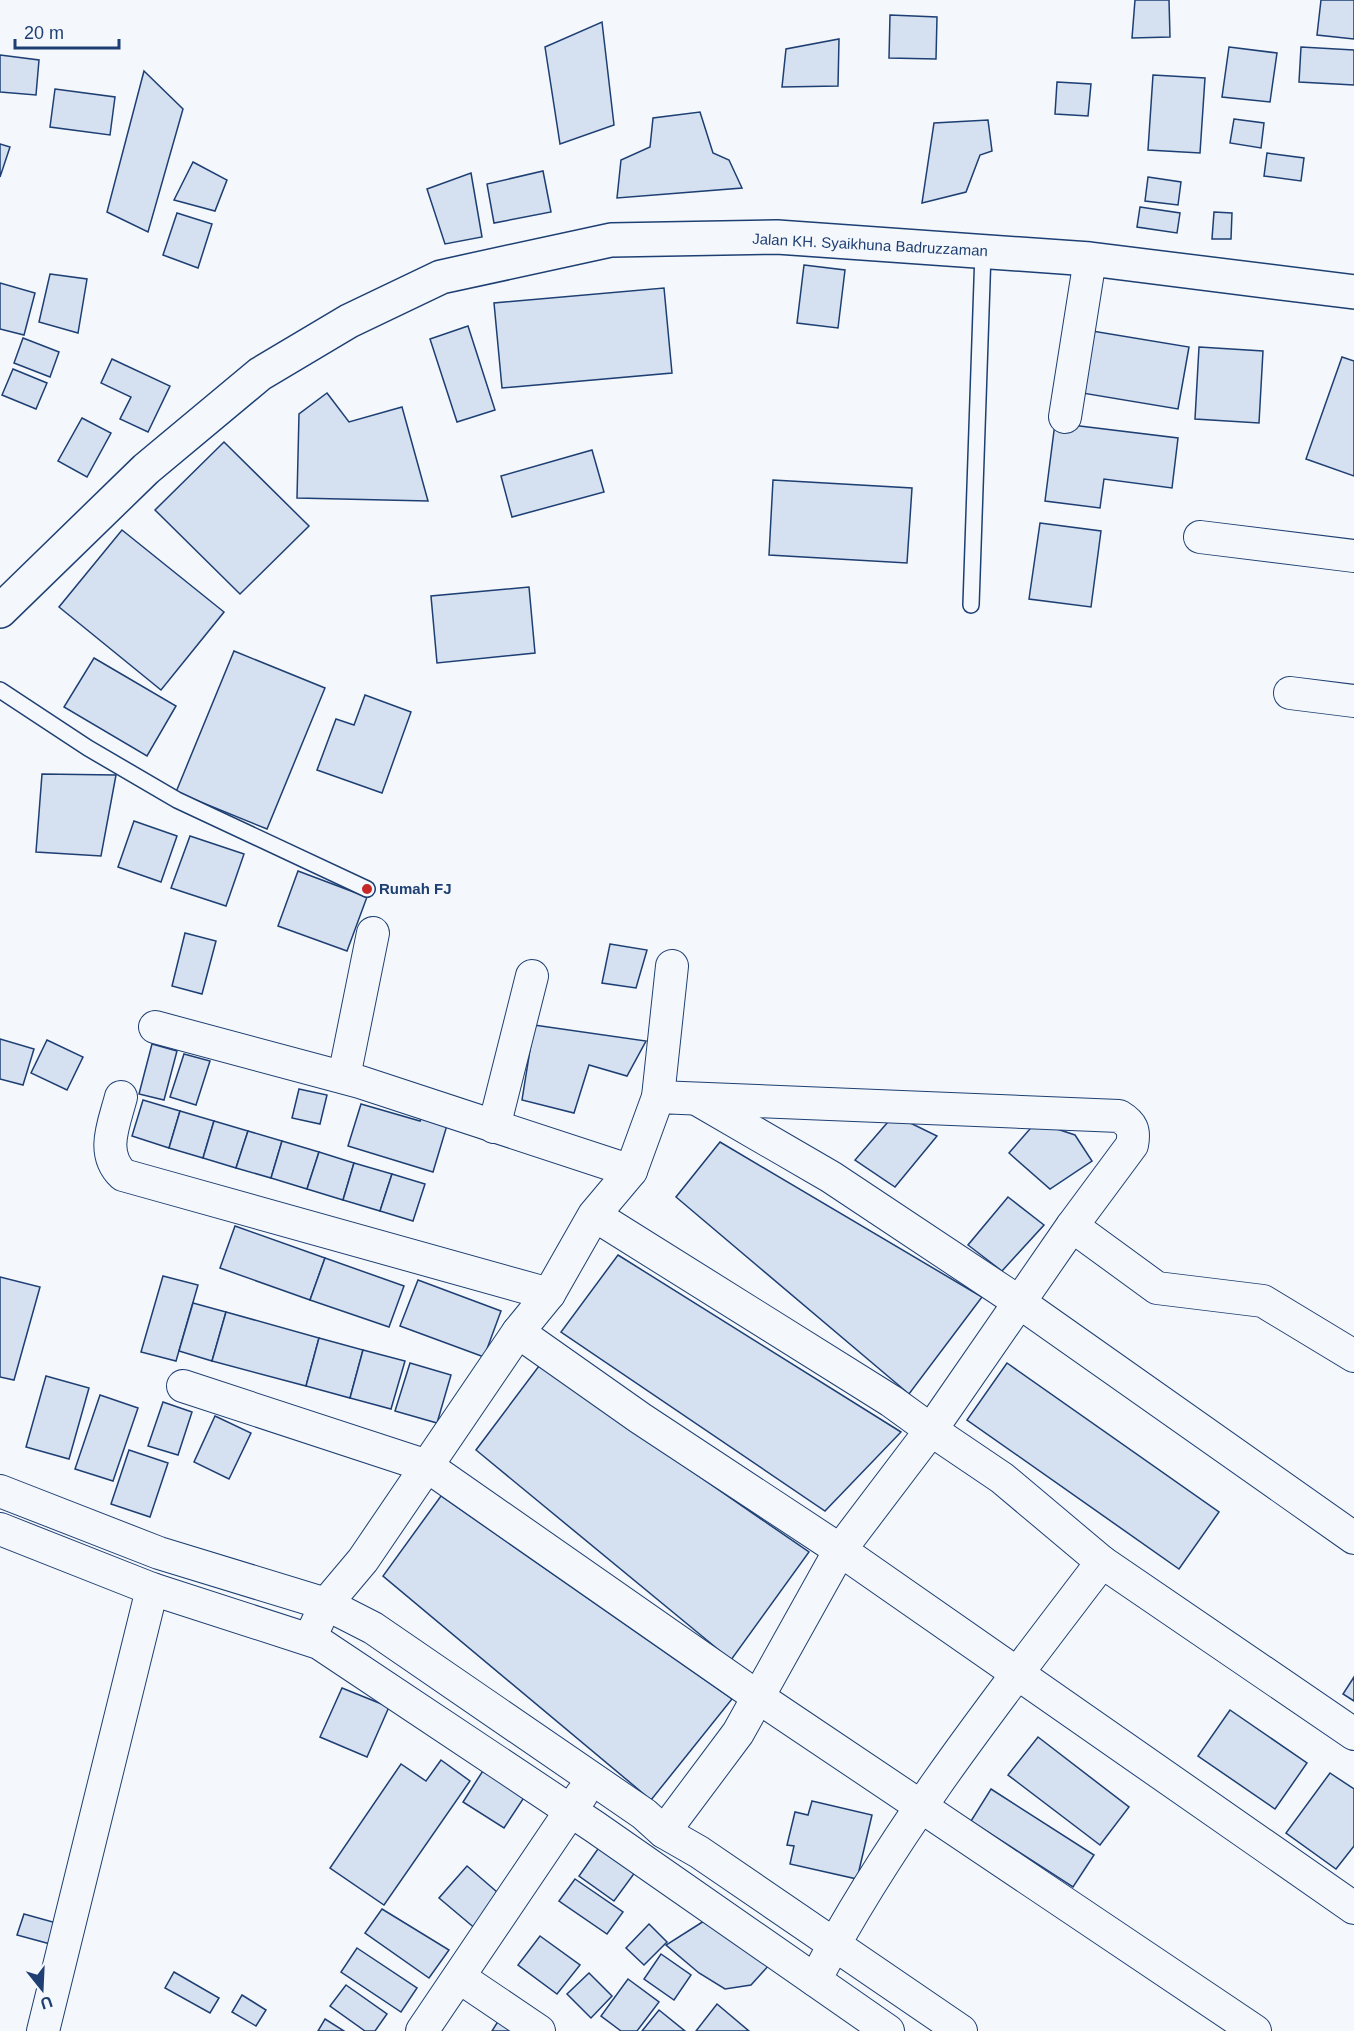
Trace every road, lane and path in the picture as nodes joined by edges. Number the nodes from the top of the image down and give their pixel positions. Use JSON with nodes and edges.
{"nodes":[{"id":1,"x":983,"y":252,"type":"junction"},
{"id":2,"x":1090,"y":259,"type":"junction"},
{"id":3,"x":1354,"y":292,"type":"edge"},
{"id":4,"x":1065,"y":417,"type":"dead end"},
{"id":5,"x":1200,"y":537,"type":"dead end"},
{"id":6,"x":1354,"y":556,"type":"edge"},
{"id":7,"x":971,"y":605,"type":"dead end"},
{"id":8,"x":0,"y":610,"type":"edge"},
{"id":9,"x":0,"y":690,"type":"edge"},
{"id":10,"x":1290,"y":693,"type":"dead end"},
{"id":11,"x":1354,"y":701,"type":"edge"},
{"id":12,"x":367,"y":889,"type":"dead end"},
{"id":13,"x":373,"y":933,"type":"dead end"},
{"id":14,"x":672,"y":966,"type":"dead end"},
{"id":15,"x":532,"y":976,"type":"dead end"},
{"id":16,"x":155,"y":1027,"type":"dead end"},
{"id":17,"x":344,"y":1077,"type":"junction"},
{"id":18,"x":122,"y":1097,"type":"dead end"},
{"id":19,"x":658,"y":1097,"type":"junction"},
{"id":20,"x":696,"y":1099,"type":"junction"},
{"id":21,"x":494,"y":1127,"type":"junction"},
{"id":22,"x":631,"y":1172,"type":"junction"},
{"id":23,"x":594,"y":1215,"type":"junction"},
{"id":24,"x":1072,"y":1226,"type":"junction"},
{"id":25,"x":549,"y":1294,"type":"junction"},
{"id":26,"x":1020,"y":1302,"type":"junction"},
{"id":27,"x":518,"y":1332,"type":"junction"},
{"id":28,"x":1354,"y":1356,"type":"edge"},
{"id":29,"x":183,"y":1386,"type":"dead end"},
{"id":30,"x":931,"y":1430,"type":"junction"},
{"id":31,"x":427,"y":1466,"type":"junction"},
{"id":32,"x":0,"y":1491,"type":"edge"},
{"id":33,"x":0,"y":1529,"type":"edge"},
{"id":34,"x":1354,"y":1538,"type":"edge"},
{"id":35,"x":840,"y":1550,"type":"junction"},
{"id":36,"x":1102,"y":1562,"type":"junction"},
{"id":37,"x":152,"y":1589,"type":"junction"},
{"id":38,"x":326,"y":1604,"type":"junction"},
{"id":39,"x":310,"y":1638,"type":"junction"},
{"id":40,"x":1017,"y":1674,"type":"junction"},
{"id":41,"x":759,"y":1697,"type":"junction"},
{"id":42,"x":1354,"y":1734,"type":"edge"},
{"id":43,"x":592,"y":1779,"type":"junction"},
{"id":44,"x":921,"y":1805,"type":"junction"},
{"id":45,"x":571,"y":1810,"type":"junction"},
{"id":46,"x":664,"y":1832,"type":"junction"},
{"id":47,"x":1354,"y":1908,"type":"edge"},
{"id":48,"x":834,"y":1945,"type":"junction"},
{"id":49,"x":459,"y":1977,"type":"junction"},
{"id":50,"x":816,"y":1980,"type":"junction"},
{"id":51,"x":43,"y":2031,"type":"edge"},
{"id":52,"x":422,"y":2031,"type":"edge"},
{"id":53,"x":539,"y":2031,"type":"edge"},
{"id":54,"x":888,"y":2031,"type":"edge"},
{"id":55,"x":961,"y":2031,"type":"edge"},
{"id":56,"x":1255,"y":2031,"type":"edge"}],
"edges":[{"from":1,"to":2,"type":"main road","name":"Jalan KH. Syaikhuna Badruzzaman"},
{"from":1,"to":7,"type":"lane"},
{"from":1,"to":8,"type":"main road","name":"Jalan KH. Syaikhuna Badruzzaman"},
{"from":2,"to":3,"type":"main road","name":"Jalan KH. Syaikhuna Badruzzaman"},
{"from":2,"to":4,"type":"street"},
{"from":5,"to":6,"type":"street"},
{"from":9,"to":12,"type":"lane"},
{"from":10,"to":11,"type":"street"},
{"from":13,"to":17,"type":"street"},
{"from":14,"to":19,"type":"street"},
{"from":15,"to":21,"type":"street"},
{"from":16,"to":17,"type":"street"},
{"from":17,"to":21,"type":"street"},
{"from":18,"to":25,"type":"street"},
{"from":19,"to":20,"type":"street"},
{"from":19,"to":22,"type":"street"},
{"from":20,"to":24,"type":"street"},
{"from":20,"to":26,"type":"street"},
{"from":21,"to":22,"type":"street"},
{"from":22,"to":23,"type":"street"},
{"from":23,"to":25,"type":"street"},
{"from":23,"to":30,"type":"street"},
{"from":24,"to":26,"type":"street"},
{"from":24,"to":28,"type":"street"},
{"from":25,"to":27,"type":"street"},
{"from":26,"to":30,"type":"street"},
{"from":26,"to":34,"type":"street"},
{"from":27,"to":31,"type":"street"},
{"from":27,"to":35,"type":"street"},
{"from":29,"to":31,"type":"street"},
{"from":30,"to":35,"type":"street"},
{"from":30,"to":36,"type":"street"},
{"from":31,"to":38,"type":"street"},
{"from":31,"to":41,"type":"street"},
{"from":32,"to":38,"type":"street"},
{"from":33,"to":37,"type":"street"},
{"from":35,"to":40,"type":"street"},
{"from":35,"to":41,"type":"street"},
{"from":36,"to":40,"type":"street"},
{"from":36,"to":42,"type":"street"},
{"from":37,"to":39,"type":"street"},
{"from":37,"to":51,"type":"street"},
{"from":38,"to":39,"type":"street"},
{"from":38,"to":43,"type":"street"},
{"from":39,"to":45,"type":"street"},
{"from":40,"to":44,"type":"street"},
{"from":40,"to":47,"type":"street"},
{"from":41,"to":44,"type":"street"},
{"from":41,"to":46,"type":"street"},
{"from":43,"to":45,"type":"street"},
{"from":43,"to":46,"type":"street"},
{"from":44,"to":48,"type":"street"},
{"from":44,"to":56,"type":"street"},
{"from":45,"to":49,"type":"street"},
{"from":45,"to":50,"type":"street"},
{"from":46,"to":48,"type":"street"},
{"from":48,"to":50,"type":"street"},
{"from":48,"to":55,"type":"street"},
{"from":49,"to":52,"type":"street"},
{"from":49,"to":53,"type":"street"},
{"from":50,"to":54,"type":"street"}]}
